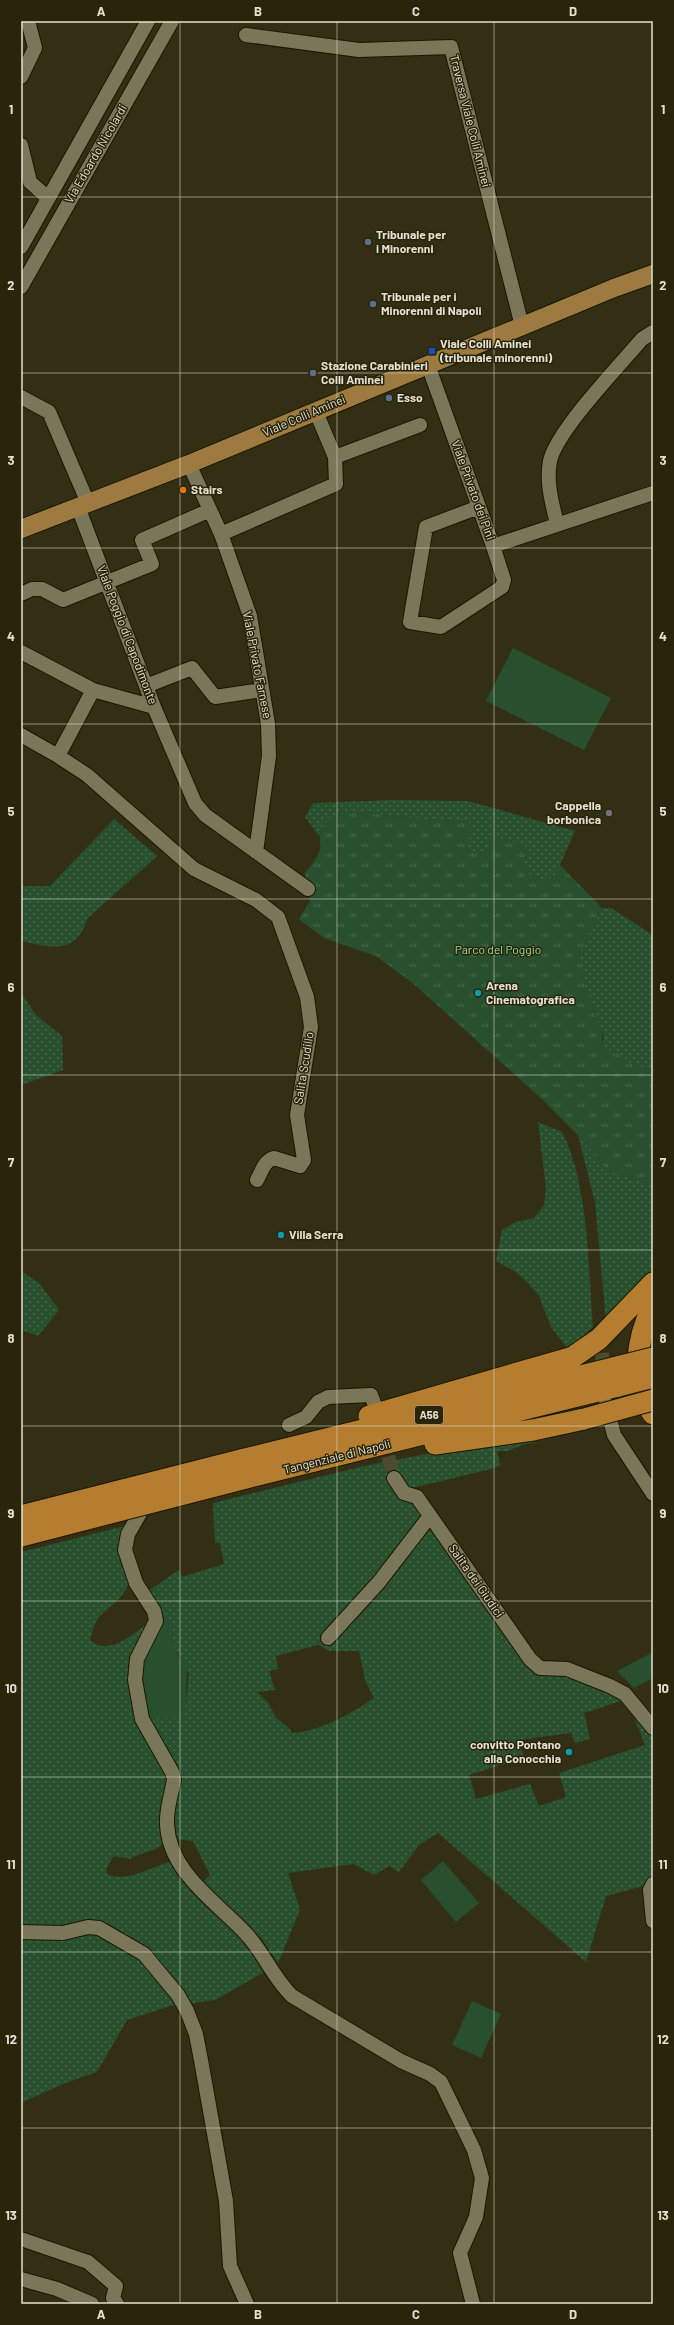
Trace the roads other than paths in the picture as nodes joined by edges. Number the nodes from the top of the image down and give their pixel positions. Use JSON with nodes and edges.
{"nodes":[{"id":1,"x":28,"y":21,"type":"edge"},
{"id":2,"x":148,"y":21,"type":"edge"},
{"id":3,"x":172,"y":21,"type":"edge"},
{"id":4,"x":246,"y":35,"type":"dead end"},
{"id":5,"x":21,"y":77,"type":"edge"},
{"id":6,"x":21,"y":145,"type":"edge"},
{"id":7,"x":48,"y":198,"type":"junction"},
{"id":8,"x":21,"y":247,"type":"edge"},
{"id":9,"x":653,"y":274,"type":"edge"},
{"id":10,"x":21,"y":287,"type":"edge"},
{"id":11,"x":522,"y":326,"type":"junction"},
{"id":12,"x":653,"y":332,"type":"edge"},
{"id":13,"x":428,"y":365,"type":"junction"},
{"id":14,"x":21,"y":397,"type":"edge"},
{"id":15,"x":316,"y":412,"type":"junction"},
{"id":16,"x":420,"y":425,"type":"dead end"},
{"id":17,"x":335,"y":457,"type":"junction"},
{"id":18,"x":189,"y":464,"type":"junction"},
{"id":19,"x":653,"y":493,"type":"edge"},
{"id":20,"x":83,"y":505,"type":"junction"},
{"id":21,"x":479,"y":507,"type":"junction"},
{"id":22,"x":210,"y":510,"type":"junction"},
{"id":23,"x":557,"y":524,"type":"junction"},
{"id":24,"x":21,"y":529,"type":"edge"},
{"id":25,"x":220,"y":534,"type":"junction"},
{"id":26,"x":493,"y":546,"type":"junction"},
{"id":27,"x":107,"y":584,"type":"junction"},
{"id":28,"x":21,"y":594,"type":"edge"},
{"id":29,"x":21,"y":652,"type":"edge"},
{"id":30,"x":146,"y":686,"type":"junction"},
{"id":31,"x":93,"y":690,"type":"junction"},
{"id":32,"x":262,"y":690,"type":"junction"},
{"id":33,"x":154,"y":707,"type":"junction"},
{"id":34,"x":21,"y":735,"type":"edge"},
{"id":35,"x":58,"y":756,"type":"junction"},
{"id":36,"x":259,"y":832,"type":"junction"},
{"id":37,"x":241,"y":841,"type":"junction"},
{"id":38,"x":256,"y":852,"type":"junction"},
{"id":39,"x":308,"y":889,"type":"dead end"},
{"id":40,"x":257,"y":1180,"type":"dead end"},
{"id":41,"x":653,"y":1284,"type":"edge"},
{"id":42,"x":653,"y":1306,"type":"edge"},
{"id":43,"x":653,"y":1321,"type":"edge"},
{"id":44,"x":653,"y":1358,"type":"edge"},
{"id":45,"x":617,"y":1376,"type":"junction"},
{"id":46,"x":653,"y":1377,"type":"edge"},
{"id":47,"x":653,"y":1400,"type":"edge"},
{"id":48,"x":374,"y":1403,"type":"dead end"},
{"id":49,"x":606,"y":1404,"type":"dead end"},
{"id":50,"x":653,"y":1414,"type":"edge"},
{"id":51,"x":289,"y":1425,"type":"dead end"},
{"id":52,"x":316,"y":1440,"type":"junction"},
{"id":53,"x":338,"y":1457,"type":"junction"},
{"id":54,"x":244,"y":1469,"type":"junction"},
{"id":55,"x":394,"y":1478,"type":"tunnel mouth"},
{"id":56,"x":653,"y":1494,"type":"edge"},
{"id":57,"x":21,"y":1506,"type":"edge"},
{"id":58,"x":21,"y":1516,"type":"edge"},
{"id":59,"x":430,"y":1516,"type":"junction"},
{"id":60,"x":21,"y":1536,"type":"edge"},
{"id":61,"x":328,"y":1638,"type":"dead end"},
{"id":62,"x":653,"y":1728,"type":"edge"},
{"id":63,"x":653,"y":1884,"type":"edge"},
{"id":64,"x":653,"y":1921,"type":"edge"},
{"id":65,"x":21,"y":1932,"type":"edge"},
{"id":66,"x":21,"y":2239,"type":"edge"},
{"id":67,"x":21,"y":2278,"type":"edge"},
{"id":68,"x":92,"y":2304,"type":"edge"},
{"id":69,"x":117,"y":2304,"type":"edge"},
{"id":70,"x":247,"y":2304,"type":"edge"},
{"id":71,"x":473,"y":2304,"type":"edge"}],
"edges":[{"from":1,"to":5,"type":"street"},
{"from":2,"to":7,"type":"street","name":"Via Edoardo Nicolardi"},
{"from":3,"to":10,"type":"street","name":"Via Edoardo Nicolardi"},
{"from":4,"to":11,"type":"street","name":"Traversa Viale Colli Aminei"},
{"from":6,"to":7,"type":"street"},
{"from":7,"to":8,"type":"street","name":"Via Edoardo Nicolardi"},
{"from":9,"to":11,"type":"main road","name":"Viale Colli Aminei"},
{"from":11,"to":13,"type":"main road","name":"Viale Colli Aminei"},
{"from":12,"to":23,"type":"street"},
{"from":13,"to":15,"type":"main road","name":"Viale Colli Aminei"},
{"from":13,"to":21,"type":"street","name":"Viale Privato dei Pini"},
{"from":14,"to":20,"type":"street","name":"Viale Poggio di Capodimonte"},
{"from":15,"to":17,"type":"street"},
{"from":15,"to":18,"type":"main road","name":"Viale Colli Aminei"},
{"from":16,"to":17,"type":"street"},
{"from":17,"to":25,"type":"street"},
{"from":18,"to":20,"type":"main road","name":"Viale Colli Aminei"},
{"from":18,"to":22,"type":"street","name":"Viale Privato Farnese"},
{"from":19,"to":23,"type":"street","name":"Viale Privato dei Pini"},
{"from":20,"to":24,"type":"main road","name":"Viale Colli Aminei"},
{"from":20,"to":27,"type":"street","name":"Viale Poggio di Capodimonte"},
{"from":21,"to":26,"type":"street","name":"Viale Privato dei Pini"},
{"from":21,"to":26,"type":"street"},
{"from":22,"to":25,"type":"street","name":"Viale Privato Farnese"},
{"from":22,"to":27,"type":"street"},
{"from":23,"to":26,"type":"street","name":"Viale Privato dei Pini"},
{"from":25,"to":32,"type":"street","name":"Viale Privato Farnese"},
{"from":27,"to":28,"type":"street"},
{"from":27,"to":30,"type":"street","name":"Viale Poggio di Capodimonte"},
{"from":29,"to":31,"type":"street"},
{"from":30,"to":32,"type":"street"},
{"from":30,"to":33,"type":"street","name":"Viale Poggio di Capodimonte"},
{"from":31,"to":33,"type":"street"},
{"from":31,"to":35,"type":"street"},
{"from":32,"to":36,"type":"street","name":"Viale Privato Farnese"},
{"from":33,"to":37,"type":"street","name":"Viale Poggio di Capodimonte"},
{"from":34,"to":35,"type":"street"},
{"from":35,"to":40,"type":"street","name":"Salita Scudillo"},
{"from":36,"to":37,"type":"street"},
{"from":36,"to":38,"type":"street","name":"Viale Privato Farnese"},
{"from":37,"to":38,"type":"street"},
{"from":38,"to":39,"type":"street"},
{"from":41,"to":52,"type":"highway"},
{"from":42,"to":50,"type":"highway"},
{"from":43,"to":47,"type":"highway"},
{"from":44,"to":45,"type":"highway","name":"Tangenziale di Napoli","number":"A56","bridge":true},
{"from":45,"to":46,"type":"highway","name":"Tangenziale di Napoli","number":"A56","bridge":true},
{"from":45,"to":52,"type":"highway","name":"Tangenziale di Napoli","number":"A56"},
{"from":45,"to":53,"type":"highway","name":"Tangenziale di Napoli","number":"A56"},
{"from":47,"to":53,"type":"highway","bridge":true},
{"from":48,"to":51,"type":"street"},
{"from":49,"to":56,"type":"street"},
{"from":52,"to":54,"type":"highway","name":"Tangenziale di Napoli","number":"A56"},
{"from":53,"to":54,"type":"highway","name":"Tangenziale di Napoli","number":"A56"},
{"from":54,"to":58,"type":"highway","name":"Tangenziale di Napoli","number":"A56","bridge":true},
{"from":54,"to":60,"type":"highway","name":"Tangenziale di Napoli","number":"A56","bridge":true},
{"from":55,"to":59,"type":"street","name":"Salita dei Giudici"},
{"from":57,"to":71,"type":"street"},
{"from":59,"to":61,"type":"street"},
{"from":59,"to":62,"type":"street","name":"Salita dei Giudici"},
{"from":63,"to":64,"type":"street"},
{"from":65,"to":70,"type":"street"},
{"from":66,"to":69,"type":"street"},
{"from":67,"to":68,"type":"street"}]}
